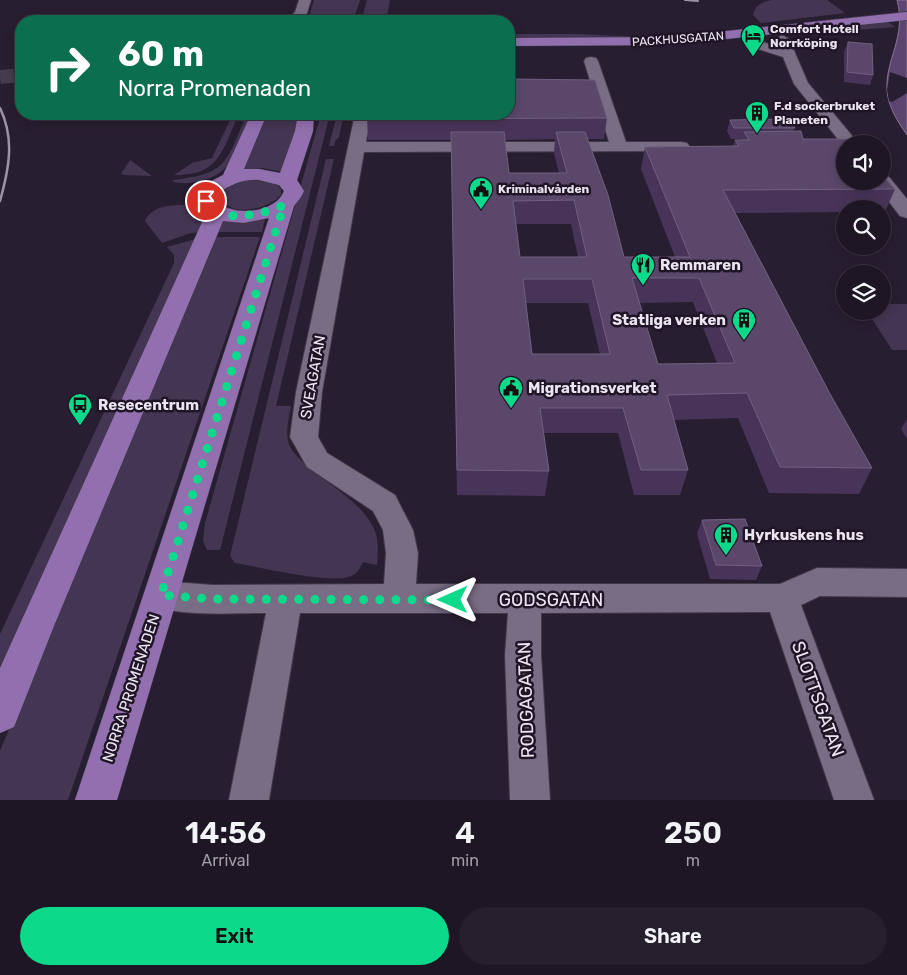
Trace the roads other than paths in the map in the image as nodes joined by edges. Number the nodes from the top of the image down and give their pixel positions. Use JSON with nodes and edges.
{"nodes":[{"id":1,"x":305,"y":0,"type":"edge"},
{"id":2,"x":299,"y":15,"type":"edge"},
{"id":3,"x":902,"y":22,"type":"edge"},
{"id":4,"x":515,"y":42,"type":"edge"},
{"id":5,"x":784,"y":47,"type":"junction"},
{"id":6,"x":515,"y":48,"type":"edge"},
{"id":7,"x":591,"y":61,"type":"dead end"},
{"id":8,"x":256,"y":120,"type":"edge"},
{"id":9,"x":362,"y":120,"type":"edge"},
{"id":10,"x":305,"y":122,"type":"edge"},
{"id":11,"x":837,"y":135,"type":"edge"},
{"id":12,"x":357,"y":147,"type":"junction"},
{"id":13,"x":619,"y":147,"type":"junction"},
{"id":14,"x":695,"y":147,"type":"edge"},
{"id":15,"x":231,"y":178,"type":"junction"},
{"id":16,"x":287,"y":181,"type":"junction"},
{"id":17,"x":889,"y":190,"type":"edge"},
{"id":18,"x":284,"y":205,"type":"junction"},
{"id":19,"x":214,"y":210,"type":"junction"},
{"id":20,"x":907,"y":212,"type":"edge"},
{"id":21,"x":907,"y":583,"type":"edge"},
{"id":22,"x":161,"y":595,"type":"junction"},
{"id":23,"x":782,"y":598,"type":"junction"},
{"id":24,"x":286,"y":600,"type":"junction"},
{"id":25,"x":398,"y":600,"type":"junction"},
{"id":26,"x":525,"y":600,"type":"junction"},
{"id":27,"x":0,"y":714,"type":"edge"},
{"id":28,"x":96,"y":800,"type":"edge"},
{"id":29,"x":249,"y":800,"type":"edge"},
{"id":30,"x":530,"y":800,"type":"edge"},
{"id":31,"x":854,"y":800,"type":"edge"}],
"edges":[{"from":1,"to":2,"type":"street"},
{"from":3,"to":4,"type":"main road","name":"PACKHUSGATAN"},
{"from":3,"to":5,"type":"main road","name":"PACKHUSGATAN"},
{"from":5,"to":6,"type":"main road","name":"PACKHUSGATAN"},
{"from":5,"to":11,"type":"street"},
{"from":7,"to":13,"type":"street"},
{"from":8,"to":15,"type":"main road"},
{"from":9,"to":12,"type":"street","name":"SVEAGATAN"},
{"from":10,"to":16,"type":"main road"},
{"from":12,"to":13,"type":"street"},
{"from":12,"to":25,"type":"street","name":"SVEAGATAN"},
{"from":13,"to":14,"type":"street"},
{"from":15,"to":16,"type":"main road"},
{"from":15,"to":19,"type":"main road"},
{"from":16,"to":18,"type":"main road","name":"NORRA PROMENADEN"},
{"from":17,"to":20,"type":"street"},
{"from":18,"to":19,"type":"main road"},
{"from":18,"to":22,"type":"main road","name":"NORRA PROMENADEN"},
{"from":19,"to":27,"type":"main road"},
{"from":21,"to":23,"type":"street","name":"GODSGATAN"},
{"from":22,"to":24,"type":"street","name":"GODSGATAN"},
{"from":22,"to":28,"type":"main road","name":"NORRA PROMENADEN"},
{"from":23,"to":26,"type":"street","name":"GODSGATAN"},
{"from":23,"to":31,"type":"street","name":"SLOTTSGATAN"},
{"from":24,"to":25,"type":"street","name":"GODSGATAN"},
{"from":24,"to":29,"type":"street"},
{"from":25,"to":26,"type":"street","name":"GODSGATAN"},
{"from":26,"to":30,"type":"street","name":"RODGAGATAN"}]}
